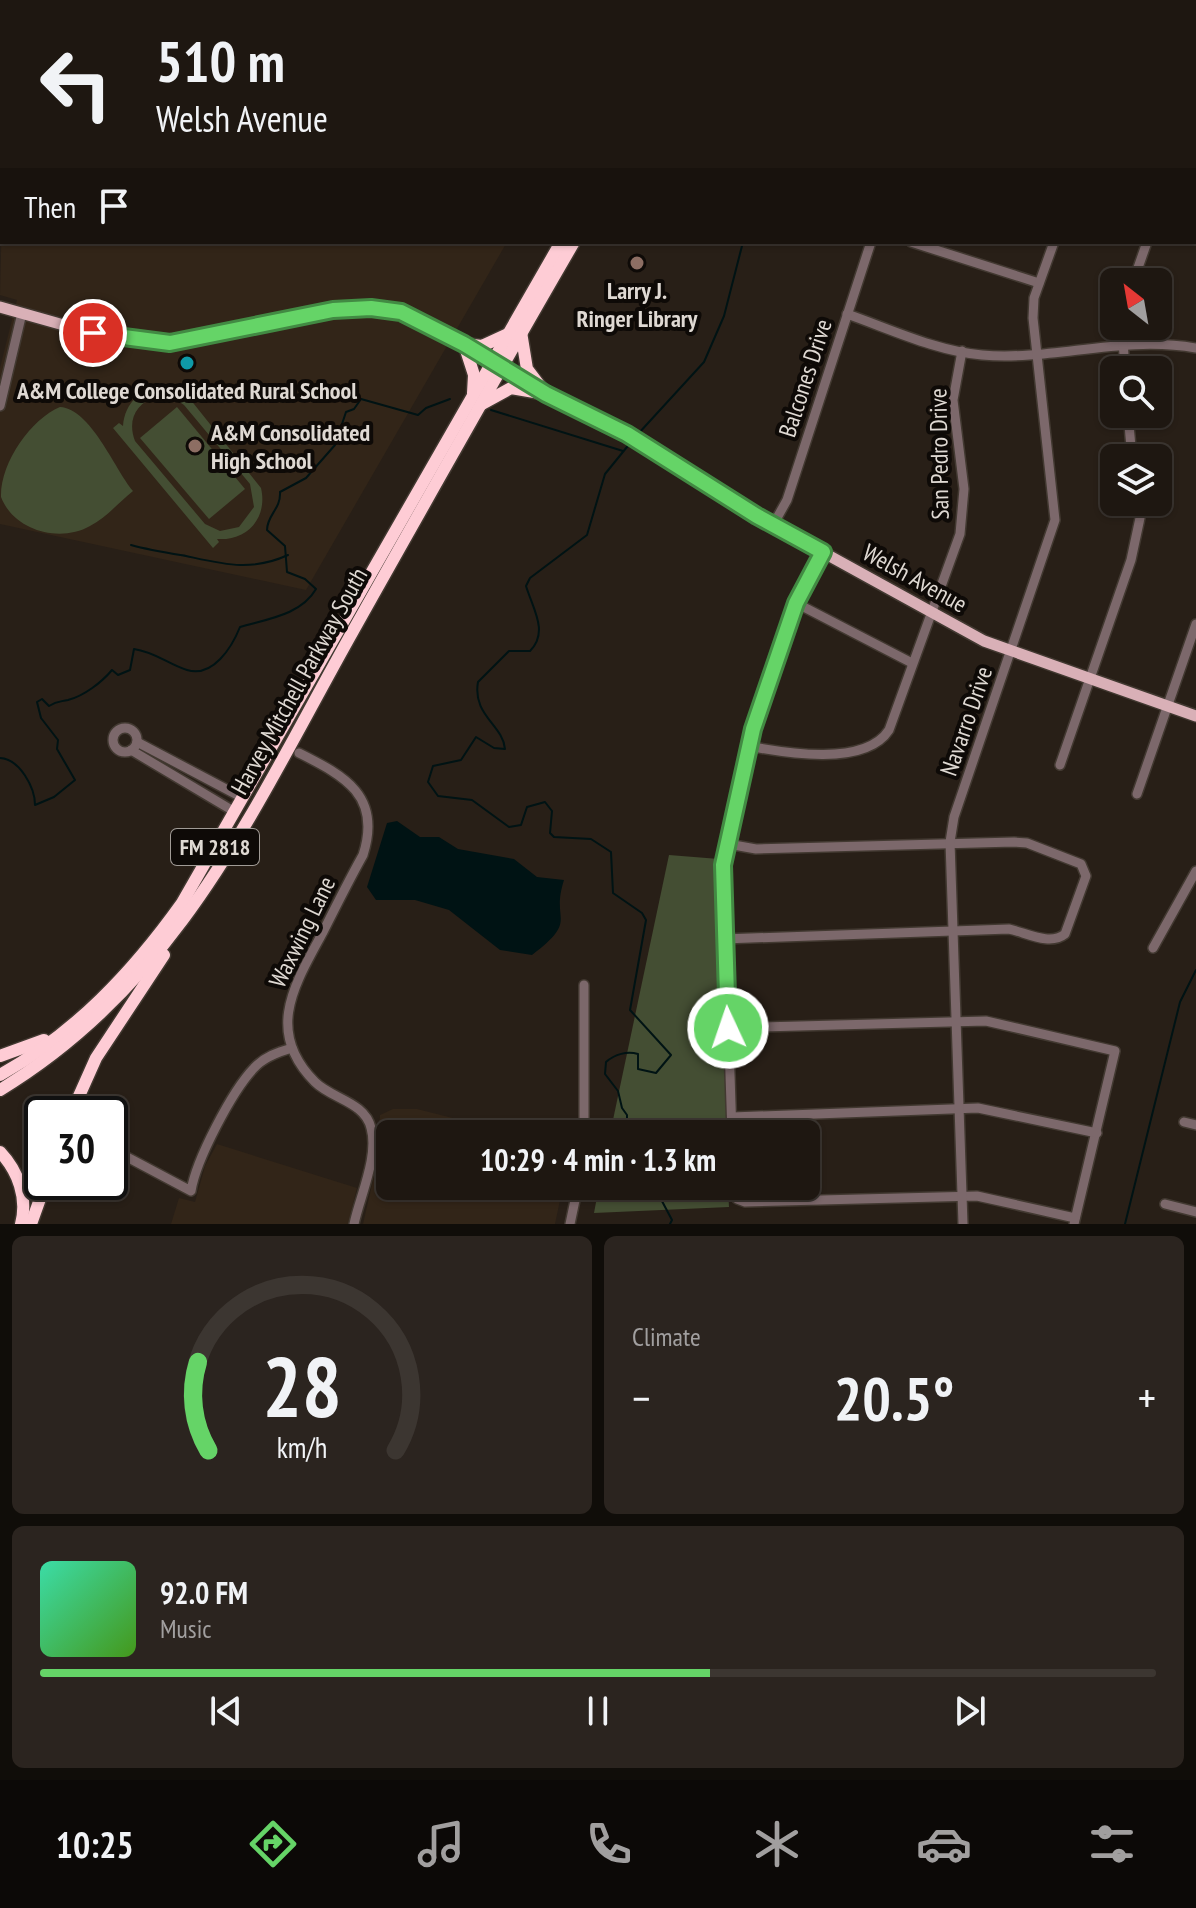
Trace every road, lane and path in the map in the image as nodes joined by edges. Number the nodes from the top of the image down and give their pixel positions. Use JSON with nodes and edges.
{"nodes":[{"id":1,"x":560,"y":244,"type":"edge"},
{"id":2,"x":573,"y":244,"type":"edge"},
{"id":3,"x":870,"y":244,"type":"edge"},
{"id":4,"x":917,"y":244,"type":"edge"},
{"id":5,"x":1053,"y":244,"type":"edge"},
{"id":6,"x":1146,"y":244,"type":"edge"},
{"id":7,"x":1138,"y":268,"type":"edge"},
{"id":8,"x":1039,"y":283,"type":"junction"},
{"id":9,"x":0,"y":307,"type":"edge"},
{"id":10,"x":22,"y":313,"type":"junction"},
{"id":11,"x":847,"y":314,"type":"junction"},
{"id":12,"x":516,"y":332,"type":"junction"},
{"id":13,"x":1123,"y":340,"type":"edge"},
{"id":14,"x":464,"y":344,"type":"junction"},
{"id":15,"x":1123,"y":345,"type":"junction"},
{"id":16,"x":1196,"y":348,"type":"edge"},
{"id":17,"x":962,"y":351,"type":"junction"},
{"id":18,"x":1036,"y":352,"type":"junction"},
{"id":19,"x":1124,"y":356,"type":"edge"},
{"id":20,"x":498,"y":364,"type":"junction"},
{"id":21,"x":546,"y":394,"type":"junction"},
{"id":22,"x":476,"y":402,"type":"junction"},
{"id":23,"x":0,"y":406,"type":"edge"},
{"id":24,"x":1140,"y":516,"type":"edge"},
{"id":25,"x":773,"y":525,"type":"junction"},
{"id":26,"x":823,"y":552,"type":"junction"},
{"id":27,"x":796,"y":603,"type":"junction"},
{"id":28,"x":930,"y":613,"type":"junction"},
{"id":29,"x":1196,"y":624,"type":"edge"},
{"id":30,"x":1011,"y":652,"type":"junction"},
{"id":31,"x":912,"y":663,"type":"junction"},
{"id":32,"x":1090,"y":681,"type":"junction"},
{"id":33,"x":1168,"y":706,"type":"junction"},
{"id":34,"x":1196,"y":716,"type":"edge"},
{"id":35,"x":295,"y":734,"type":"junction"},
{"id":36,"x":748,"y":746,"type":"junction"},
{"id":37,"x":299,"y":753,"type":"junction"},
{"id":38,"x":1060,"y":765,"type":"dead end"},
{"id":39,"x":1137,"y":794,"type":"dead end"},
{"id":40,"x":243,"y":798,"type":"junction"},
{"id":41,"x":235,"y":812,"type":"junction"},
{"id":42,"x":239,"y":833,"type":"junction"},
{"id":43,"x":950,"y":842,"type":"junction"},
{"id":44,"x":728,"y":844,"type":"junction"},
{"id":45,"x":1196,"y":871,"type":"edge"},
{"id":46,"x":200,"y":900,"type":"junction"},
{"id":47,"x":952,"y":931,"type":"junction"},
{"id":48,"x":723,"y":939,"type":"junction"},
{"id":49,"x":1153,"y":948,"type":"dead end"},
{"id":50,"x":584,"y":985,"type":"dead end"},
{"id":51,"x":85,"y":1016,"type":"junction"},
{"id":52,"x":957,"y":1019,"type":"junction"},
{"id":53,"x":728,"y":1028,"type":"junction"},
{"id":54,"x":292,"y":1048,"type":"junction"},
{"id":55,"x":0,"y":1056,"type":"edge"},
{"id":56,"x":0,"y":1075,"type":"edge"},
{"id":57,"x":0,"y":1090,"type":"edge"},
{"id":58,"x":79,"y":1096,"type":"edge"},
{"id":59,"x":960,"y":1108,"type":"junction"},
{"id":60,"x":732,"y":1117,"type":"joint"},
{"id":61,"x":584,"y":1120,"type":"edge"},
{"id":62,"x":1184,"y":1122,"type":"dead end"},
{"id":63,"x":1196,"y":1125,"type":"edge"},
{"id":64,"x":1097,"y":1133,"type":"junction"},
{"id":65,"x":0,"y":1152,"type":"edge"},
{"id":66,"x":128,"y":1158,"type":"edge"},
{"id":67,"x":962,"y":1196,"type":"junction"},
{"id":68,"x":40,"y":1200,"type":"edge"},
{"id":69,"x":575,"y":1200,"type":"edge"},
{"id":70,"x":740,"y":1200,"type":"edge"},
{"id":71,"x":817,"y":1200,"type":"edge"},
{"id":72,"x":820,"y":1200,"type":"edge"},
{"id":73,"x":1165,"y":1204,"type":"dead end"},
{"id":74,"x":1196,"y":1212,"type":"edge"},
{"id":75,"x":1075,"y":1221,"type":"edge"},
{"id":76,"x":21,"y":1224,"type":"edge"},
{"id":77,"x":31,"y":1224,"type":"edge"},
{"id":78,"x":354,"y":1224,"type":"edge"},
{"id":79,"x":570,"y":1224,"type":"edge"},
{"id":80,"x":963,"y":1224,"type":"edge"}],
"edges":[{"from":1,"to":12,"type":"highway","name":"Harvey Mitchell Parkway South","number":"FM 2818"},
{"from":2,"to":12,"type":"highway","name":"Harvey Mitchell Parkway South","number":"FM 2818"},
{"from":3,"to":11,"type":"street","name":"Balcones Drive"},
{"from":4,"to":8,"type":"street"},
{"from":5,"to":8,"type":"street","name":"Navarro Drive"},
{"from":6,"to":7,"type":"street"},
{"from":8,"to":18,"type":"street","name":"Navarro Drive"},
{"from":9,"to":10,"type":"main road","name":"Welsh Avenue"},
{"from":10,"to":14,"type":"main road","name":"Welsh Avenue"},
{"from":10,"to":23,"type":"street"},
{"from":11,"to":17,"type":"street"},
{"from":11,"to":25,"type":"street","name":"Balcones Drive"},
{"from":12,"to":14,"type":"highway"},
{"from":12,"to":20,"type":"highway","name":"Harvey Mitchell Parkway South","number":"FM 2818"},
{"from":12,"to":21,"type":"highway"},
{"from":13,"to":15,"type":"street"},
{"from":14,"to":20,"type":"main road","name":"Welsh Avenue"},
{"from":14,"to":22,"type":"highway"},
{"from":15,"to":16,"type":"street"},
{"from":15,"to":18,"type":"street"},
{"from":15,"to":19,"type":"street"},
{"from":17,"to":18,"type":"street"},
{"from":17,"to":28,"type":"street","name":"San Pedro Drive"},
{"from":18,"to":30,"type":"street","name":"Navarro Drive"},
{"from":20,"to":21,"type":"main road","name":"Welsh Avenue"},
{"from":20,"to":22,"type":"highway","name":"Harvey Mitchell Parkway South","number":"FM 2818"},
{"from":21,"to":22,"type":"highway"},
{"from":21,"to":25,"type":"main road","name":"Welsh Avenue"},
{"from":22,"to":35,"type":"highway","name":"Harvey Mitchell Parkway South","number":"FM 2818"},
{"from":22,"to":40,"type":"highway","name":"Harvey Mitchell Parkway South","number":"FM 2818"},
{"from":24,"to":32,"type":"street"},
{"from":25,"to":26,"type":"main road","name":"Welsh Avenue"},
{"from":26,"to":27,"type":"street"},
{"from":26,"to":28,"type":"main road","name":"Welsh Avenue"},
{"from":27,"to":31,"type":"street"},
{"from":27,"to":36,"type":"street"},
{"from":28,"to":30,"type":"main road","name":"Welsh Avenue"},
{"from":28,"to":31,"type":"street","name":"San Pedro Drive"},
{"from":29,"to":33,"type":"street"},
{"from":30,"to":32,"type":"main road","name":"Welsh Avenue"},
{"from":30,"to":43,"type":"street","name":"Navarro Drive"},
{"from":31,"to":36,"type":"street","name":"San Pedro Drive"},
{"from":32,"to":33,"type":"main road","name":"Welsh Avenue"},
{"from":32,"to":38,"type":"street"},
{"from":33,"to":34,"type":"main road","name":"Welsh Avenue"},
{"from":33,"to":39,"type":"street"},
{"from":35,"to":37,"type":"street"},
{"from":35,"to":42,"type":"highway","name":"Harvey Mitchell Parkway South","number":"FM 2818"},
{"from":36,"to":44,"type":"street"},
{"from":37,"to":42,"type":"street"},
{"from":37,"to":54,"type":"street","name":"Waxwing Lane"},
{"from":40,"to":41,"type":"highway","name":"Harvey Mitchell Parkway South","number":"FM 2818"},
{"from":40,"to":41,"type":"street"},
{"from":41,"to":51,"type":"highway","name":"Harvey Mitchell Parkway South","number":"FM 2818"},
{"from":42,"to":46,"type":"highway","name":"Harvey Mitchell Parkway South","number":"FM 2818"},
{"from":43,"to":44,"type":"street"},
{"from":43,"to":47,"type":"street","name":"Navarro Drive"},
{"from":43,"to":47,"type":"street"},
{"from":44,"to":48,"type":"street"},
{"from":45,"to":49,"type":"street"},
{"from":46,"to":57,"type":"highway","name":"Harvey Mitchell Parkway South","number":"FM 2818"},
{"from":46,"to":58,"type":"highway"},
{"from":47,"to":48,"type":"street"},
{"from":47,"to":52,"type":"street","name":"Navarro Drive"},
{"from":48,"to":53,"type":"street"},
{"from":50,"to":61,"type":"street"},
{"from":51,"to":55,"type":"highway"},
{"from":51,"to":56,"type":"highway","name":"Harvey Mitchell Parkway South","number":"FM 2818"},
{"from":52,"to":53,"type":"street"},
{"from":52,"to":59,"type":"street","name":"Navarro Drive"},
{"from":52,"to":64,"type":"street"},
{"from":53,"to":60,"type":"street"},
{"from":54,"to":66,"type":"street"},
{"from":54,"to":78,"type":"street"},
{"from":59,"to":60,"type":"street"},
{"from":59,"to":64,"type":"street"},
{"from":59,"to":67,"type":"street","name":"Navarro Drive"},
{"from":62,"to":63,"type":"street"},
{"from":64,"to":75,"type":"street"},
{"from":65,"to":76,"type":"highway"},
{"from":67,"to":72,"type":"street"},
{"from":67,"to":75,"type":"street"},
{"from":67,"to":80,"type":"street","name":"Navarro Drive"},
{"from":68,"to":77,"type":"highway"},
{"from":69,"to":79,"type":"street"},
{"from":70,"to":71,"type":"street"},
{"from":73,"to":74,"type":"street"}]}
